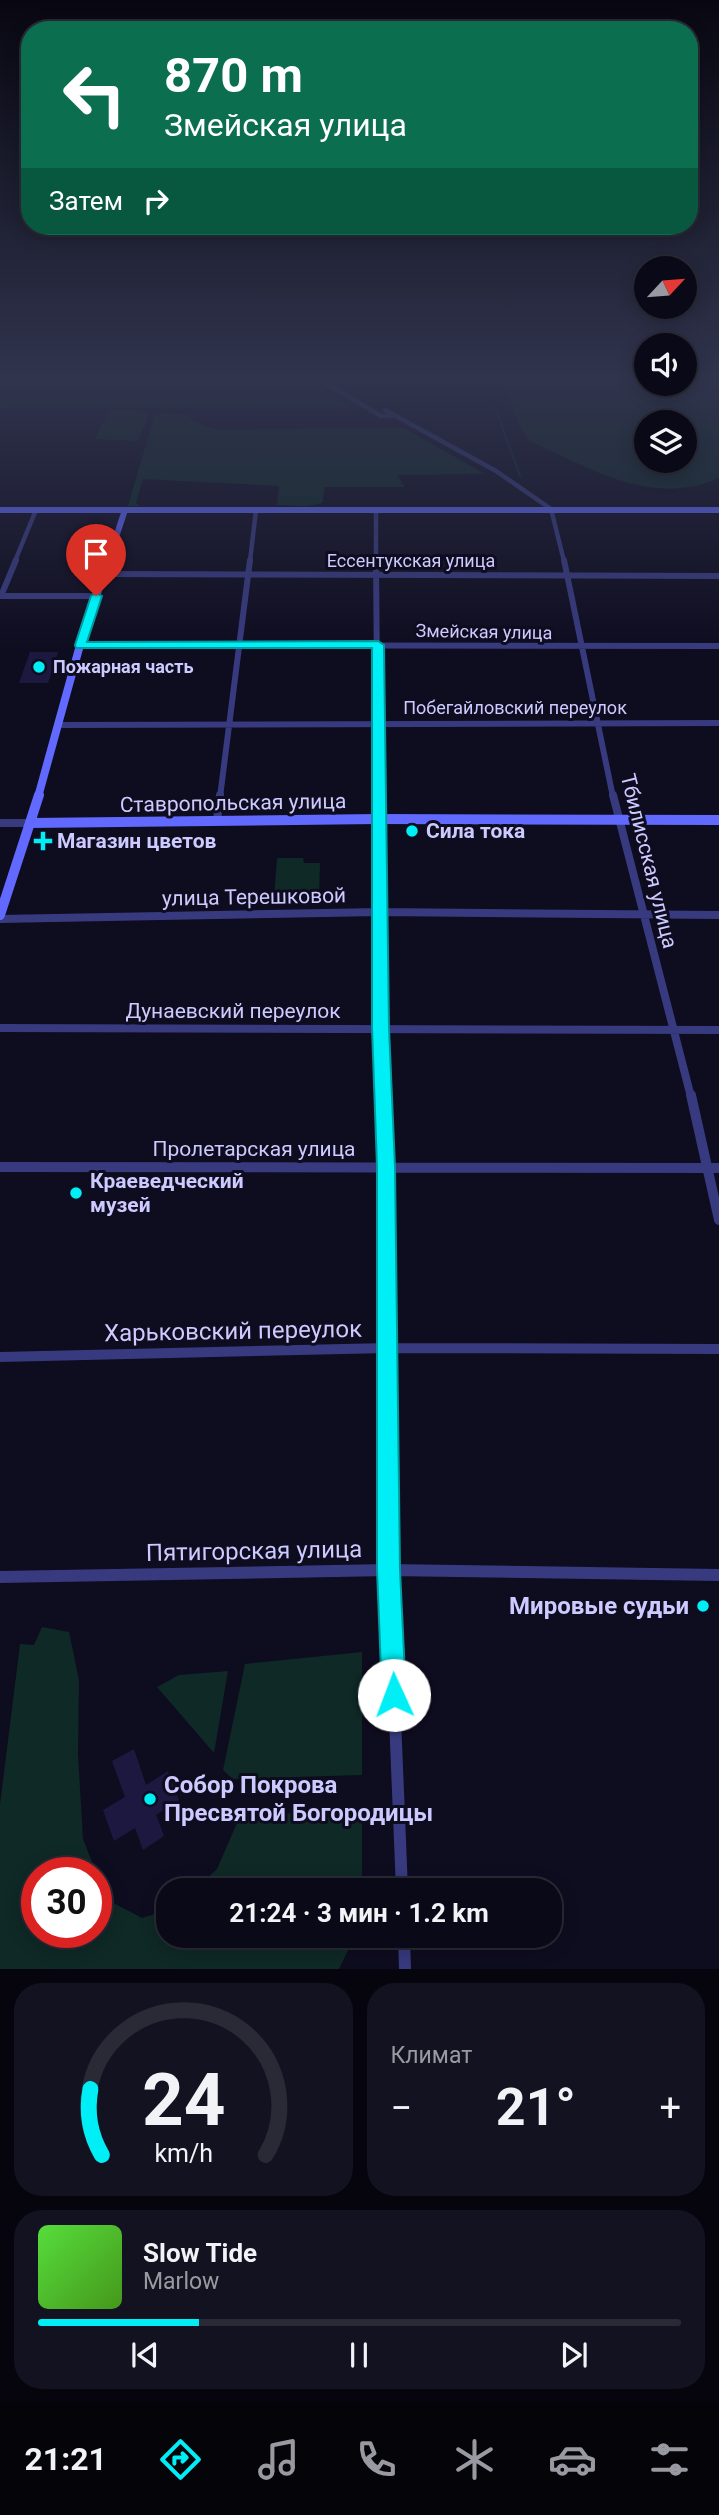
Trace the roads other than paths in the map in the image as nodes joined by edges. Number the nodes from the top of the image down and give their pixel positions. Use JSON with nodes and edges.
{"nodes":[{"id":1,"x":490,"y":468,"type":"edge"},
{"id":2,"x":551,"y":509,"type":"junction"},
{"id":3,"x":0,"y":510,"type":"edge"},
{"id":4,"x":36,"y":510,"type":"junction"},
{"id":5,"x":125,"y":510,"type":"junction"},
{"id":6,"x":257,"y":510,"type":"junction"},
{"id":7,"x":376,"y":510,"type":"junction"},
{"id":8,"x":718,"y":511,"type":"edge"},
{"id":9,"x":103,"y":574,"type":"junction"},
{"id":10,"x":250,"y":574,"type":"junction"},
{"id":11,"x":376,"y":575,"type":"junction"},
{"id":12,"x":568,"y":576,"type":"junction"},
{"id":13,"x":719,"y":576,"type":"edge"},
{"id":14,"x":1,"y":596,"type":"edge"},
{"id":15,"x":96,"y":596,"type":"junction"},
{"id":16,"x":80,"y":645,"type":"junction"},
{"id":17,"x":239,"y":645,"type":"junction"},
{"id":18,"x":378,"y":645,"type":"junction"},
{"id":19,"x":580,"y":646,"type":"junction"},
{"id":20,"x":719,"y":646,"type":"edge"},
{"id":21,"x":597,"y":721,"type":"junction"},
{"id":22,"x":378,"y":722,"type":"junction"},
{"id":23,"x":719,"y":723,"type":"edge"},
{"id":24,"x":229,"y":724,"type":"junction"},
{"id":25,"x":58,"y":725,"type":"junction"},
{"id":26,"x":618,"y":818,"type":"junction"},
{"id":27,"x":378,"y":819,"type":"junction"},
{"id":28,"x":719,"y":820,"type":"edge"},
{"id":29,"x":217,"y":821,"type":"junction"},
{"id":30,"x":0,"y":823,"type":"edge"},
{"id":31,"x":31,"y":823,"type":"junction"},
{"id":32,"x":380,"y":912,"type":"junction"},
{"id":33,"x":644,"y":913,"type":"junction"},
{"id":34,"x":719,"y":915,"type":"edge"},
{"id":35,"x":0,"y":917,"type":"edge"},
{"id":36,"x":0,"y":1028,"type":"edge"},
{"id":37,"x":380,"y":1028,"type":"junction"},
{"id":38,"x":676,"y":1030,"type":"junction"},
{"id":39,"x":719,"y":1030,"type":"edge"},
{"id":40,"x":0,"y":1167,"type":"edge"},
{"id":41,"x":386,"y":1167,"type":"junction"},
{"id":42,"x":706,"y":1168,"type":"junction"},
{"id":43,"x":719,"y":1168,"type":"edge"},
{"id":44,"x":719,"y":1220,"type":"edge"},
{"id":45,"x":388,"y":1348,"type":"junction"},
{"id":46,"x":719,"y":1349,"type":"edge"},
{"id":47,"x":0,"y":1357,"type":"edge"},
{"id":48,"x":389,"y":1570,"type":"junction"},
{"id":49,"x":719,"y":1575,"type":"edge"},
{"id":50,"x":0,"y":1577,"type":"edge"},
{"id":51,"x":402,"y":1878,"type":"edge"},
{"id":52,"x":404,"y":1948,"type":"edge"},
{"id":53,"x":405,"y":1969,"type":"edge"}],
"edges":[{"from":1,"to":2,"type":"street"},
{"from":2,"to":7,"type":"main road"},
{"from":2,"to":8,"type":"main road"},
{"from":2,"to":12,"type":"street","name":"Тбилисская улица"},
{"from":3,"to":4,"type":"main road"},
{"from":4,"to":5,"type":"main road"},
{"from":4,"to":14,"type":"street"},
{"from":5,"to":6,"type":"main road"},
{"from":5,"to":9,"type":"main road"},
{"from":6,"to":7,"type":"main road"},
{"from":6,"to":10,"type":"street"},
{"from":7,"to":11,"type":"street"},
{"from":9,"to":10,"type":"street","name":"Ессентукская улица"},
{"from":9,"to":15,"type":"main road"},
{"from":10,"to":11,"type":"street","name":"Ессентукская улица"},
{"from":10,"to":17,"type":"street"},
{"from":11,"to":12,"type":"street","name":"Ессентукская улица"},
{"from":11,"to":18,"type":"street"},
{"from":12,"to":13,"type":"street","name":"Ессентукская улица"},
{"from":12,"to":19,"type":"street","name":"Тбилисская улица"},
{"from":14,"to":15,"type":"street"},
{"from":15,"to":16,"type":"main road"},
{"from":16,"to":17,"type":"street","name":"Змейская улица"},
{"from":16,"to":25,"type":"main road"},
{"from":17,"to":18,"type":"street","name":"Змейская улица"},
{"from":17,"to":24,"type":"street"},
{"from":18,"to":19,"type":"street","name":"Змейская улица"},
{"from":18,"to":22,"type":"street"},
{"from":19,"to":20,"type":"street","name":"Змейская улица"},
{"from":19,"to":21,"type":"street","name":"Тбилисская улица"},
{"from":21,"to":22,"type":"street","name":"Побегайловский переулок"},
{"from":21,"to":23,"type":"street","name":"Побегайловский переулок"},
{"from":21,"to":26,"type":"street","name":"Тбилисская улица"},
{"from":22,"to":24,"type":"street","name":"Побегайловский переулок"},
{"from":22,"to":27,"type":"street"},
{"from":24,"to":25,"type":"street","name":"Побегайловский переулок"},
{"from":24,"to":29,"type":"street"},
{"from":25,"to":31,"type":"main road"},
{"from":26,"to":27,"type":"main road","name":"Ставропольская улица"},
{"from":26,"to":28,"type":"main road","name":"Ставропольская улица"},
{"from":26,"to":33,"type":"street","name":"Тбилисская улица"},
{"from":27,"to":29,"type":"main road","name":"Ставропольская улица"},
{"from":27,"to":32,"type":"street"},
{"from":29,"to":31,"type":"main road","name":"Ставропольская улица"},
{"from":30,"to":31,"type":"street","name":"Ставропольская улица"},
{"from":31,"to":35,"type":"main road"},
{"from":32,"to":33,"type":"street","name":"улица Терешковой"},
{"from":32,"to":35,"type":"street","name":"улица Терешковой"},
{"from":32,"to":37,"type":"street"},
{"from":33,"to":34,"type":"street","name":"улица Терешковой"},
{"from":33,"to":38,"type":"street","name":"Тбилисская улица"},
{"from":36,"to":37,"type":"street","name":"Дунаевский переулок"},
{"from":37,"to":38,"type":"street","name":"Дунаевский переулок"},
{"from":37,"to":41,"type":"street"},
{"from":38,"to":39,"type":"street","name":"Дунаевский переулок"},
{"from":38,"to":42,"type":"street","name":"Тбилисская улица"},
{"from":40,"to":41,"type":"street","name":"Пролетарская улица"},
{"from":41,"to":42,"type":"street","name":"Пролетарская улица"},
{"from":41,"to":45,"type":"street"},
{"from":42,"to":43,"type":"street","name":"Пролетарская улица"},
{"from":42,"to":44,"type":"street","name":"Тбилисская улица"},
{"from":45,"to":46,"type":"street","name":"Харьковский переулок"},
{"from":45,"to":47,"type":"street","name":"Харьковский переулок"},
{"from":45,"to":48,"type":"street"},
{"from":48,"to":49,"type":"street","name":"Пятигорская улица"},
{"from":48,"to":50,"type":"street","name":"Пятигорская улица"},
{"from":48,"to":51,"type":"street"},
{"from":52,"to":53,"type":"street"}]}
